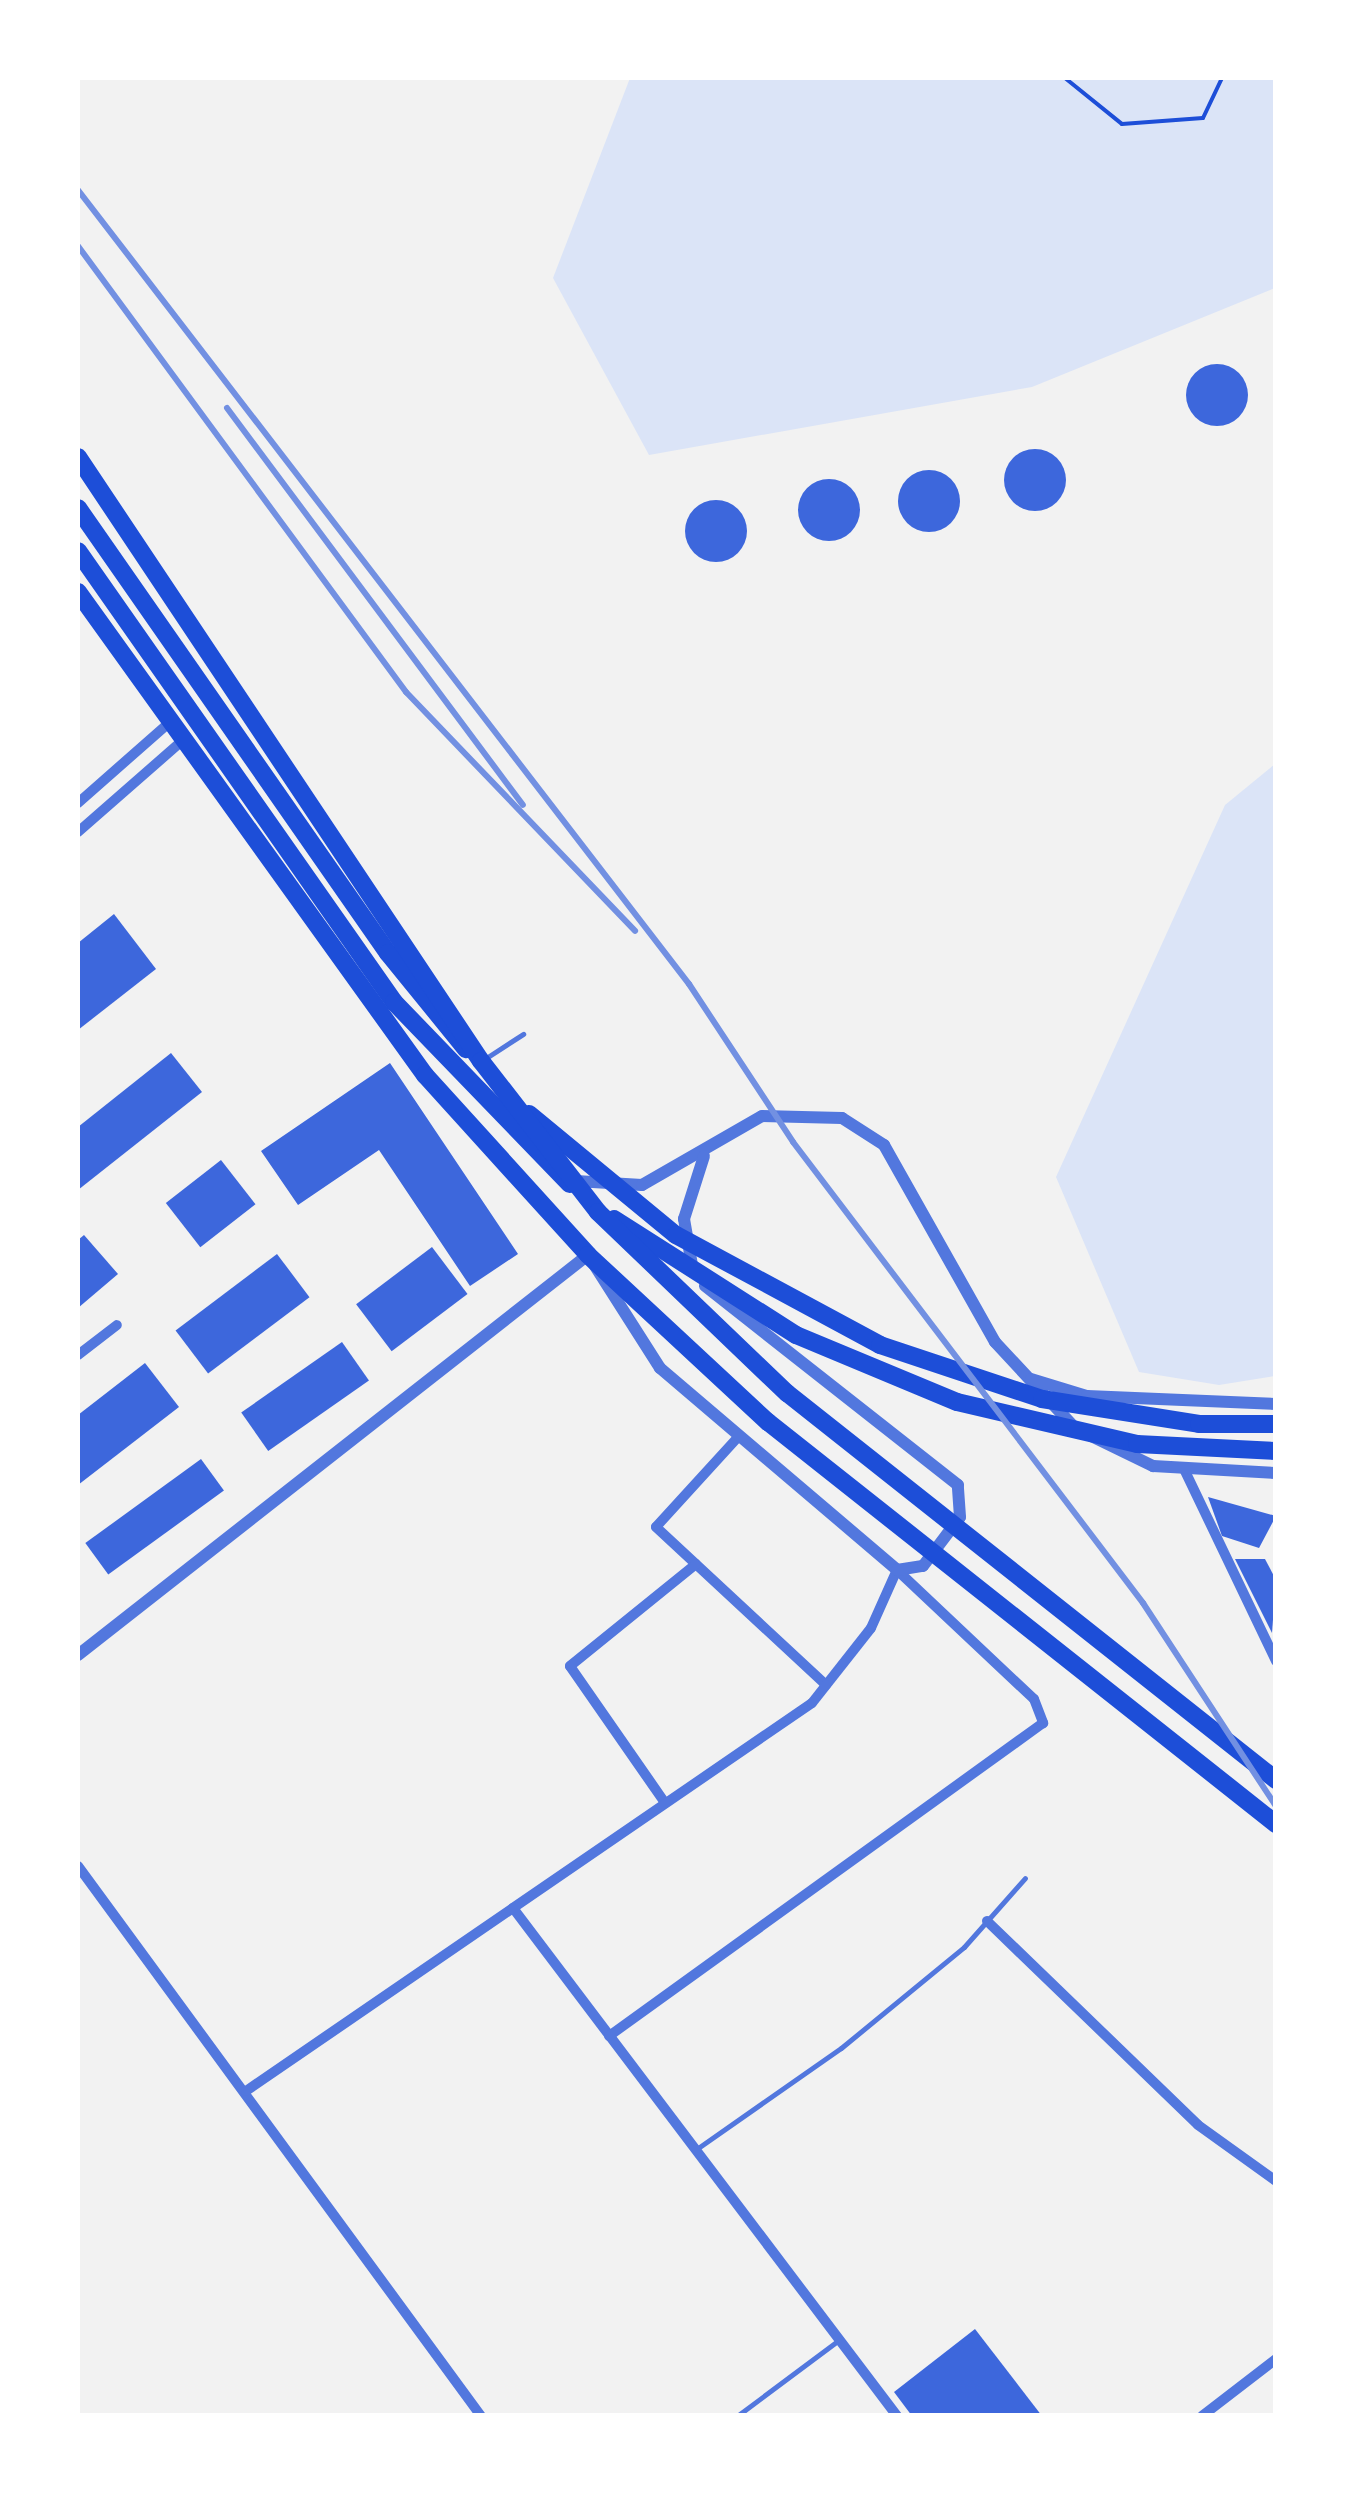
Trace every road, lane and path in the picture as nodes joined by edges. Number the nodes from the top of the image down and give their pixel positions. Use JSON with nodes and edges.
{"nodes":[{"id":1,"x":1065,"y":78,"type":"edge"},
{"id":2,"x":1222,"y":78,"type":"edge"},
{"id":3,"x":78,"y":457,"type":"edge"},
{"id":4,"x":78,"y":508,"type":"edge"},
{"id":5,"x":78,"y":551,"type":"edge"},
{"id":6,"x":78,"y":592,"type":"edge"},
{"id":7,"x":170,"y":722,"type":"junction"},
{"id":8,"x":182,"y":740,"type":"junction"},
{"id":9,"x":78,"y":803,"type":"edge"},
{"id":10,"x":78,"y":832,"type":"edge"},
{"id":11,"x":523,"y":1034,"type":"dead end"},
{"id":12,"x":480,"y":1061,"type":"junction"},
{"id":13,"x":709,"y":1148,"type":"junction"},
{"id":14,"x":567,"y":1176,"type":"junction"},
{"id":15,"x":588,"y":1255,"type":"junction"},
{"id":16,"x":695,"y":1278,"type":"junction"},
{"id":17,"x":118,"y":1326,"type":"dead end"},
{"id":18,"x":78,"y":1355,"type":"edge"},
{"id":19,"x":1015,"y":1369,"type":"junction"},
{"id":20,"x":1276,"y":1404,"type":"edge"},
{"id":21,"x":1276,"y":1424,"type":"edge"},
{"id":22,"x":739,"y":1436,"type":"junction"},
{"id":23,"x":1276,"y":1451,"type":"edge"},
{"id":24,"x":1185,"y":1471,"type":"junction"},
{"id":25,"x":1276,"y":1473,"type":"edge"},
{"id":26,"x":696,"y":1564,"type":"junction"},
{"id":27,"x":898,"y":1570,"type":"junction"},
{"id":28,"x":78,"y":1654,"type":"edge"},
{"id":29,"x":1276,"y":1661,"type":"edge"},
{"id":30,"x":826,"y":1685,"type":"junction"},
{"id":31,"x":1276,"y":1780,"type":"edge"},
{"id":32,"x":663,"y":1800,"type":"junction"},
{"id":33,"x":1276,"y":1824,"type":"edge"},
{"id":34,"x":78,"y":1866,"type":"edge"},
{"id":35,"x":1025,"y":1878,"type":"dead end"},
{"id":36,"x":513,"y":1908,"type":"junction"},
{"id":37,"x":986,"y":1921,"type":"junction"},
{"id":38,"x":609,"y":2036,"type":"junction"},
{"id":39,"x":246,"y":2092,"type":"junction"},
{"id":40,"x":695,"y":2150,"type":"junction"},
{"id":41,"x":1276,"y":2182,"type":"edge"},
{"id":42,"x":839,"y":2339,"type":"junction"},
{"id":43,"x":1276,"y":2359,"type":"edge"},
{"id":44,"x":481,"y":2416,"type":"edge"},
{"id":45,"x":737,"y":2416,"type":"edge"},
{"id":46,"x":897,"y":2416,"type":"edge"},
{"id":47,"x":1202,"y":2416,"type":"edge"}],
"edges":[{"from":1,"to":2,"type":"path"},
{"from":3,"to":12,"type":"main road"},
{"from":4,"to":21,"type":"main road"},
{"from":5,"to":23,"type":"main road"},
{"from":6,"to":7,"type":"main road"},
{"from":7,"to":8,"type":"main road"},
{"from":7,"to":9,"type":"street"},
{"from":8,"to":10,"type":"street"},
{"from":8,"to":15,"type":"main road"},
{"from":11,"to":12,"type":"lane"},
{"from":12,"to":14,"type":"main road"},
{"from":13,"to":14,"type":"street"},
{"from":13,"to":16,"type":"street"},
{"from":13,"to":19,"type":"street"},
{"from":14,"to":16,"type":"street"},
{"from":14,"to":31,"type":"main road"},
{"from":15,"to":22,"type":"street"},
{"from":15,"to":28,"type":"street"},
{"from":15,"to":33,"type":"main road"},
{"from":16,"to":27,"type":"street"},
{"from":17,"to":18,"type":"street"},
{"from":19,"to":20,"type":"street"},
{"from":19,"to":24,"type":"street"},
{"from":22,"to":26,"type":"street"},
{"from":22,"to":27,"type":"street"},
{"from":24,"to":25,"type":"street"},
{"from":24,"to":29,"type":"street"},
{"from":26,"to":30,"type":"street"},
{"from":26,"to":32,"type":"street"},
{"from":27,"to":30,"type":"street"},
{"from":27,"to":38,"type":"street"},
{"from":30,"to":32,"type":"street"},
{"from":32,"to":36,"type":"street"},
{"from":34,"to":39,"type":"street"},
{"from":35,"to":37,"type":"lane"},
{"from":36,"to":38,"type":"street"},
{"from":36,"to":39,"type":"street"},
{"from":37,"to":40,"type":"lane"},
{"from":37,"to":41,"type":"street"},
{"from":38,"to":40,"type":"street"},
{"from":39,"to":44,"type":"street"},
{"from":40,"to":42,"type":"street"},
{"from":42,"to":45,"type":"lane"},
{"from":42,"to":46,"type":"street"},
{"from":43,"to":47,"type":"street"}]}
